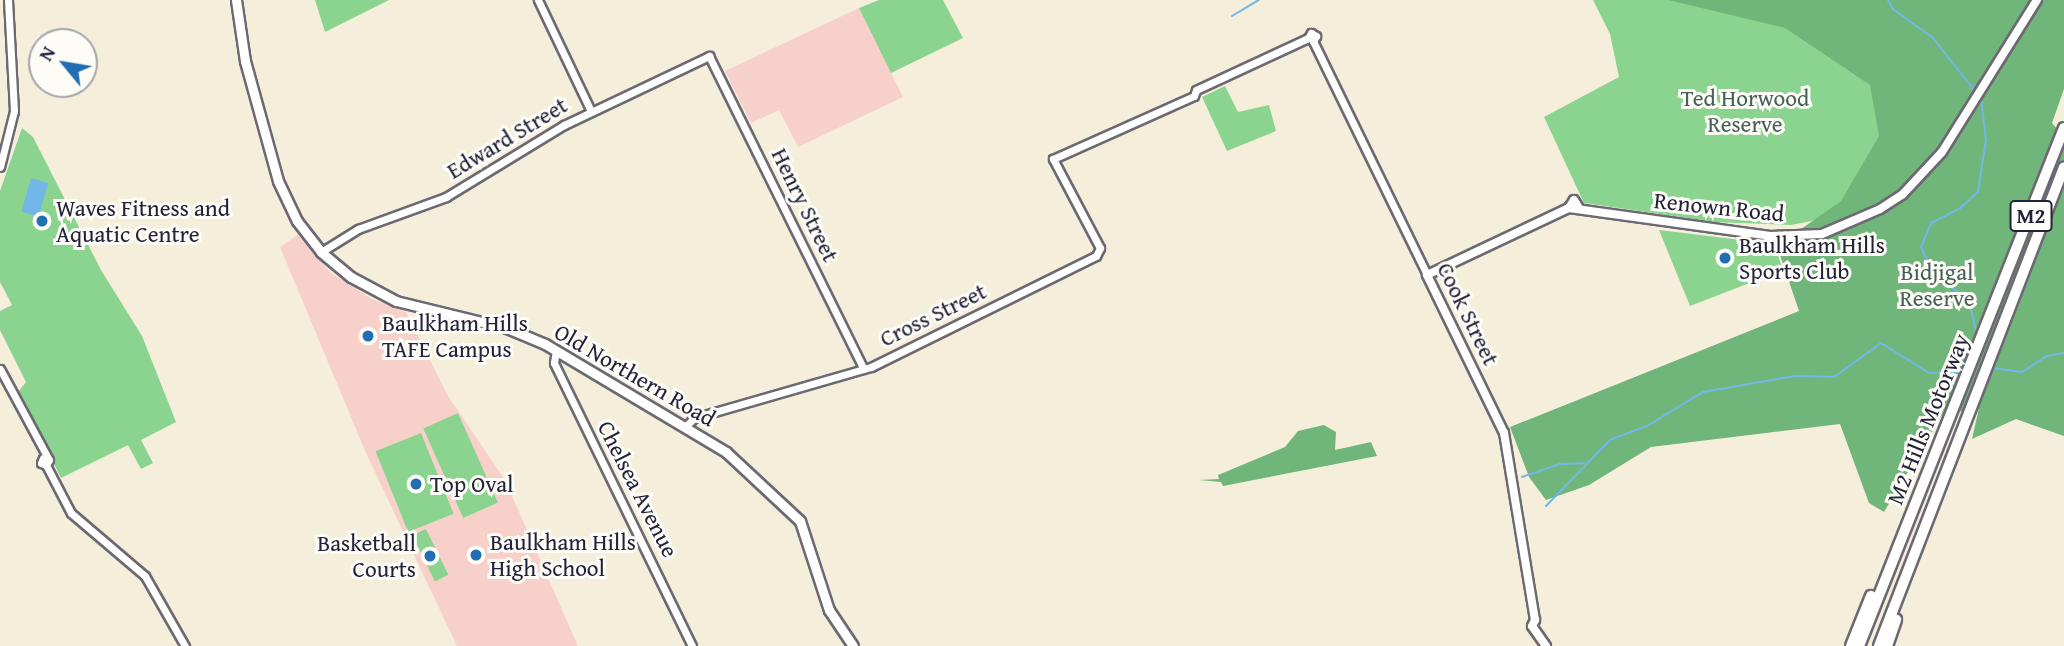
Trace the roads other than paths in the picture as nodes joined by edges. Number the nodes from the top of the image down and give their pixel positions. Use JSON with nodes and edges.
{"nodes":[{"id":1,"x":8,"y":0,"type":"edge"},
{"id":2,"x":236,"y":0,"type":"edge"},
{"id":3,"x":538,"y":0,"type":"edge"},
{"id":4,"x":2037,"y":0,"type":"edge"},
{"id":5,"x":1310,"y":40,"type":"joint"},
{"id":6,"x":711,"y":58,"type":"joint"},
{"id":7,"x":591,"y":111,"type":"junction"},
{"id":8,"x":2064,"y":128,"type":"edge"},
{"id":9,"x":0,"y":167,"type":"edge"},
{"id":10,"x":2064,"y":167,"type":"edge"},
{"id":11,"x":321,"y":252,"type":"junction"},
{"id":12,"x":1427,"y":275,"type":"junction"},
{"id":13,"x":556,"y":350,"type":"junction"},
{"id":14,"x":0,"y":369,"type":"edge"},
{"id":15,"x":864,"y":369,"type":"junction"},
{"id":16,"x":1962,"y":409,"type":"junction"},
{"id":17,"x":686,"y":426,"type":"junction"},
{"id":18,"x":1943,"y":474,"type":"junction"},
{"id":19,"x":1916,"y":506,"type":"junction"},
{"id":20,"x":185,"y":646,"type":"edge"},
{"id":21,"x":692,"y":646,"type":"edge"},
{"id":22,"x":853,"y":646,"type":"edge"},
{"id":23,"x":1546,"y":646,"type":"edge"},
{"id":24,"x":1851,"y":646,"type":"edge"},
{"id":25,"x":1859,"y":646,"type":"edge"},
{"id":26,"x":1879,"y":646,"type":"edge"},
{"id":27,"x":1887,"y":646,"type":"edge"}],
"edges":[{"from":1,"to":9,"type":"street"},
{"from":2,"to":11,"type":"main road","name":"Old Northern Road"},
{"from":3,"to":7,"type":"street"},
{"from":4,"to":12,"type":"main road","name":"Renown Road"},
{"from":5,"to":12,"type":"street","name":"Cook Street"},
{"from":5,"to":15,"type":"street","name":"Cross Street"},
{"from":6,"to":7,"type":"street","name":"Edward Street"},
{"from":6,"to":15,"type":"street","name":"Henry Street"},
{"from":7,"to":11,"type":"street","name":"Edward Street"},
{"from":8,"to":16,"type":"highway","name":"M2 Hills Motorway","number":"M2"},
{"from":10,"to":16,"type":"highway","name":"M2 Hills Motorway","number":"M2"},
{"from":11,"to":13,"type":"main road","name":"Old Northern Road"},
{"from":12,"to":23,"type":"main road","name":"Cook Street"},
{"from":13,"to":17,"type":"main road","name":"Old Northern Road"},
{"from":13,"to":21,"type":"street","name":"Chelsea Avenue"},
{"from":14,"to":20,"type":"street"},
{"from":15,"to":17,"type":"street","name":"Cross Street"},
{"from":16,"to":18,"type":"highway","name":"M2 Hills Motorway","number":"M2"},
{"from":16,"to":19,"type":"highway","name":"M2 Hills Motorway","number":"M2"},
{"from":17,"to":22,"type":"main road","name":"Old Northern Road"},
{"from":18,"to":26,"type":"highway","name":"M2 Hills Motorway","number":"M2"},
{"from":18,"to":27,"type":"highway"},
{"from":19,"to":24,"type":"highway"},
{"from":19,"to":25,"type":"highway","name":"M2 Hills Motorway","number":"M2"}]}
